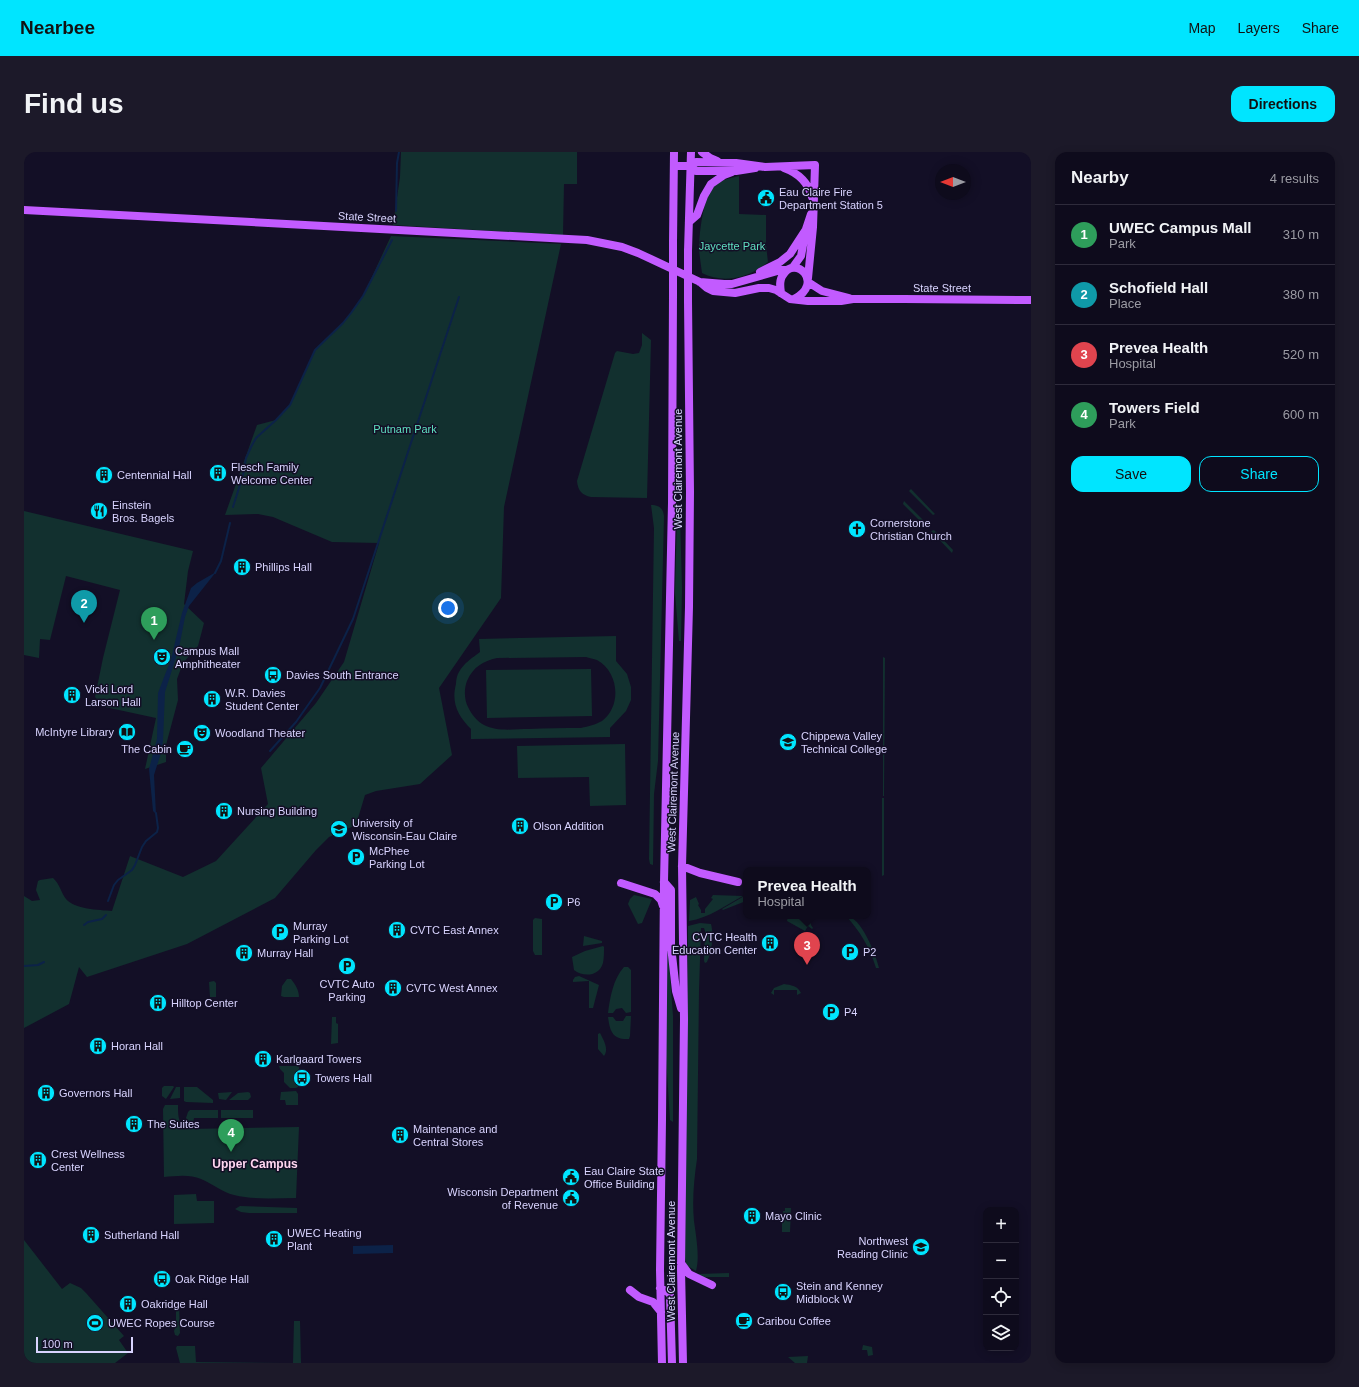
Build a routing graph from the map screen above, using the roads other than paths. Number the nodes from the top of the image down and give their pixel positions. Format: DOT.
graph roads {
  1 [pos="674,152"];
  2 [pos="691,152"];
  3 [pos="702,152"];
  4 [pos="719,162"];
  5 [pos="674,166"];
  6 [pos="691,166"];
  7 [pos="765,167"];
  8 [pos="779,167"];
  9 [pos="736,171"];
  10 [pos="814,206"];
  11 [pos="24,210"];
  12 [pos="689,222"];
  13 [pos="806,229"];
  14 [pos="790,269"];
  15 [pos="745,280"];
  16 [pos="808,280"];
  17 [pos="700,282"];
  18 [pos="781,293"];
  19 [pos="794,299"];
  20 [pos="853,299"];
  21 [pos="1031,300"];
  22 [pos="682,866"];
  23 [pos="664,882"];
  24 [pos="738,882"];
  25 [pos="621,883"];
  26 [pos="664,909"];
  27 [pos="684,1019"];
  28 [pos="681,1262"];
  29 [pos="712,1285"];
  30 [pos="660,1288"];
  31 [pos="630,1290"];
  32 [pos="661,1313"];
  33 [pos="662,1363"];
  34 [pos="672,1363"];
  35 [pos="683,1363"];
  1 -- 5 [label="main road, West Clairemont Avenue"];
  2 -- 6 [label="main road, West Clairemont Avenue"];
  3 -- 4 [label="main road"];
  4 -- 6 [label="main road"];
  4 -- 7 [label="main road"];
  5 -- 6 [label="main road"];
  5 -- 23 [label="main road, West Clairemont Avenue, bridge"];
  6 -- 9 [label="main road"];
  6 -- 12 [label="main road, West Clairemont Avenue"];
  7 -- 8 [label="main road"];
  7 -- 9 [label="main road"];
  8 -- 10 [label="main road"];
  8 -- 10 [label="main road"];
  9 -- 12 [label="main road"];
  10 -- 13 [label="main road"];
  10 -- 16 [label="main road"];
  11 -- 17 [label="main road, State Street"];
  12 -- 22 [label="main road, West Clairemont Avenue, bridge"];
  13 -- 14 [label="main road"];
  13 -- 15 [label="main road"];
  14 -- 15 [label="main road, State Street"];
  14 -- 16 [label="main road"];
  14 -- 18 [label="main road"];
  15 -- 17 [label="main road, State Street"];
  16 -- 19 [label="main road"];
  16 -- 20 [label="main road, State Street"];
  17 -- 18 [label="main road, State Street"];
  18 -- 19 [label="main road"];
  19 -- 20 [label="main road, State Street"];
  20 -- 21 [label="main road, State Street"];
  22 -- 24 [label="main road"];
  22 -- 27 [label="main road, West Clairemont Avenue"];
  23 -- 26 [label="main road, West Clairemont Avenue"];
  23 -- 27 [label="main road"];
  25 -- 26 [label="main road"];
  26 -- 30 [label="main road, West Clairemont Avenue"];
  27 -- 28 [label="main road, West Clairemont Avenue"];
  28 -- 29 [label="main road"];
  28 -- 35 [label="main road, West Clairemont Avenue"];
  30 -- 32 [label="main road, West Clairemont Avenue"];
  30 -- 34 [label="main road"];
  31 -- 32 [label="main road"];
  32 -- 33 [label="main road, West Clairemont Avenue"];
}
